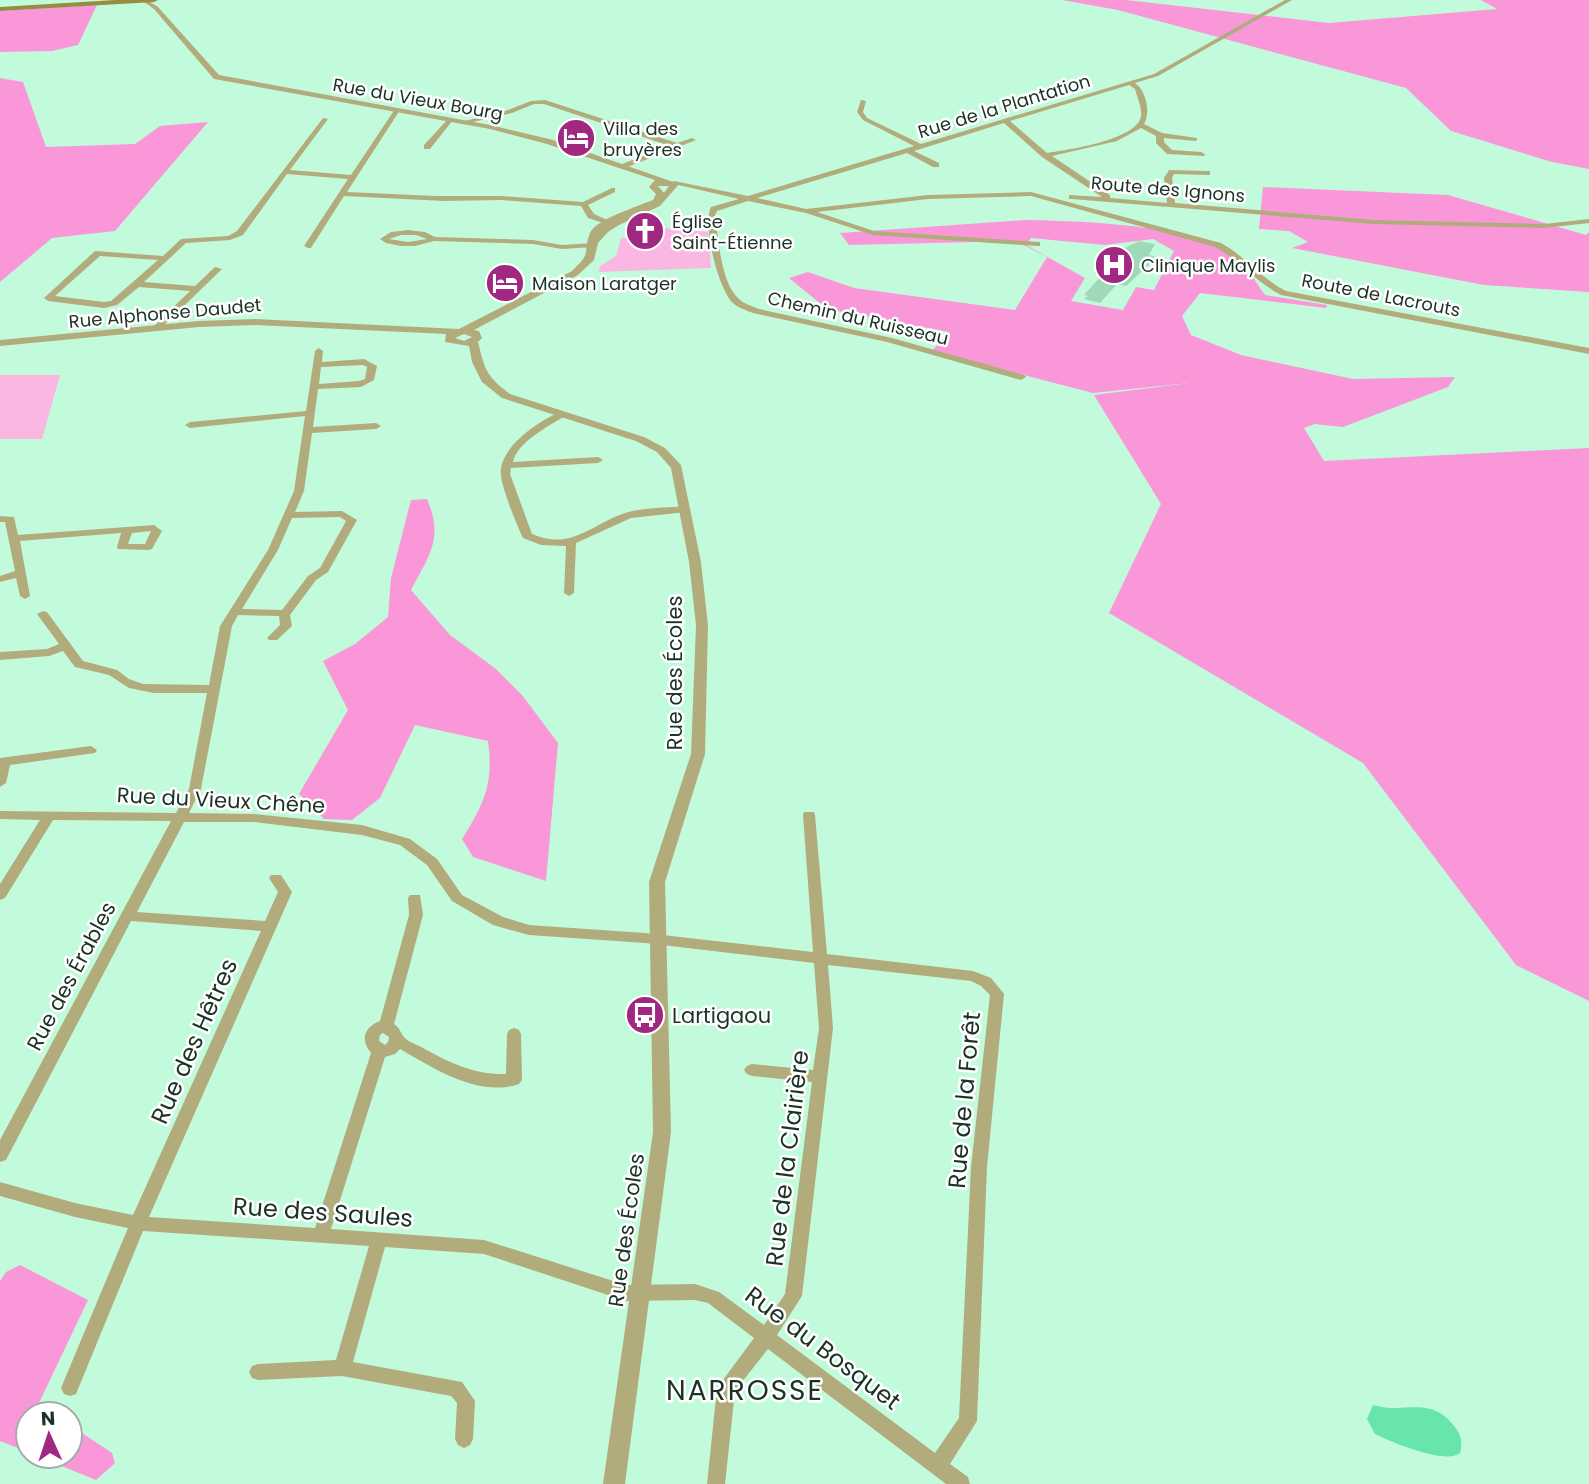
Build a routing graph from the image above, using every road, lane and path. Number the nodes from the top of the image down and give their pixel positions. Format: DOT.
graph roads {
  1 [pos="122,0"];
  2 [pos="1289,0"];
  3 [pos="111,2"];
  4 [pos="147,2"];
  5 [pos="0,9"];
  6 [pos="1131,84"];
  7 [pos="863,101"];
  8 [pos="397,110"];
  9 [pos="325,119"];
  10 [pos="450,120"];
  11 [pos="1006,121"];
  12 [pos="464,122"];
  13 [pos="1140,125"];
  14 [pos="1160,135"];
  15 [pos="1195,139"];
  16 [pos="692,141"];
  17 [pos="678,146"];
  18 [pos="427,147"];
  19 [pos="921,147"];
  20 [pos="909,151"];
  21 [pos="1201,154"];
  22 [pos="1045,155"];
  23 [pos="936,165"];
  24 [pos="625,166"];
  25 [pos="285,172"];
  26 [pos="645,173"];
  27 [pos="1207,173"];
  28 [pos="354,177"];
  29 [pos="671,185"];
  30 [pos="690,185"];
  31 [pos="657,186"];
  32 [pos="612,190"];
  33 [pos="342,194"];
  34 [pos="438,198"];
  35 [pos="748,199"];
  36 [pos="1062,200"];
  37 [pos="1109,200"];
  38 [pos="584,204"];
  39 [pos="1171,204"];
  40 [pos="806,211"];
  41 [pos="1589,221"];
  42 [pos="608,223"];
  43 [pos="433,239"];
  44 [pos="594,243"];
  45 [pos="1037,244"];
  46 [pos="308,246"];
  47 [pos="164,258"];
  48 [pos="218,269"];
  49 [pos="137,284"];
  50 [pos="198,289"];
  51 [pos="504,309"];
  52 [pos="156,328"];
  53 [pos="456,334"];
  54 [pos="475,338"];
  55 [pos="0,343"];
  56 [pos="460,345"];
  57 [pos="319,351"];
  58 [pos="1589,352"];
  59 [pos="477,362"];
  60 [pos="317,365"];
  61 [pos="1021,377"];
  62 [pos="314,387"];
  63 [pos="310,413"];
  64 [pos="562,414"];
  65 [pos="190,425"];
  66 [pos="376,425"];
  67 [pos="308,430"];
  68 [pos="598,460"];
  69 [pos="507,465"];
  70 [pos="687,509"];
  71 [pos="290,514"];
  72 [pos="5,519"];
  73 [pos="128,529"];
  74 [pos="15,538"];
  75 [pos="571,544"];
  76 [pos="20,573"];
  77 [pos="0,579"];
  78 [pos="569,593"];
  79 [pos="25,596"];
  80 [pos="236,612"];
  81 [pos="285,613"];
  82 [pos="43,614"];
  83 [pos="273,638"];
  84 [pos="65,646"];
  85 [pos="0,656"];
  86 [pos="213,689"];
  87 [pos="90,750"];
  88 [pos="2,762"];
  89 [pos="0,783"];
  90 [pos="0,815"];
  91 [pos="808,815"];
  92 [pos="50,816"];
  93 [pos="180,817"];
  94 [pos="276,878"];
  95 [pos="0,895"];
  96 [pos="415,898"];
  97 [pos="127,916"];
  98 [pos="270,926"];
  99 [pos="657,940"];
  100 [pos="819,959"];
  101 [pos="386,1028"];
  102 [pos="514,1034"];
  103 [pos="398,1041"];
  104 [pos="380,1050"];
  105 [pos="752,1070"];
  106 [pos="820,1077"];
  107 [pos="0,1155"];
  108 [pos="0,1189"];
  109 [pos="138,1223"];
  110 [pos="320,1237"];
  111 [pos="379,1240"];
  112 [pos="640,1293"];
  113 [pos="766,1338"];
  114 [pos="342,1368"];
  115 [pos="258,1372"];
  116 [pos="70,1388"];
  117 [pos="464,1439"];
  118 [pos="938,1465"];
  119 [pos="614,1484"];
  120 [pos="716,1484"];
  121 [pos="961,1484"];
  1 -- 3 [label="main road"];
  2 -- 6 [label="street, Rue de la Plantation"];
  3 -- 4 [label="main road"];
  3 -- 5 [label="main road"];
  4 -- 8 [label="street, Rue du Vieux Bourg"];
  6 -- 11 [label="street, Rue de la Plantation"];
  6 -- 13 [label="street"];
  7 -- 19 [label="street"];
  8 -- 10 [label="street, Rue du Vieux Bourg"];
  8 -- 28 [label="street"];
  9 -- 25 [label="street"];
  10 -- 12 [label="street, Rue du Vieux Bourg"];
  10 -- 18 [label="street"];
  11 -- 19 [label="street, Rue de la Plantation"];
  11 -- 22 [label="street"];
  12 -- 17 [label="street"];
  12 -- 24 [label="street, Rue du Vieux Bourg"];
  13 -- 14 [label="street"];
  13 -- 22 [label="street"];
  14 -- 15 [label="street"];
  14 -- 21 [label="street"];
  16 -- 17 [label="street"];
  17 -- 24 [label="street"];
  19 -- 20 [label="street, Rue de la Plantation"];
  20 -- 23 [label="street"];
  20 -- 35 [label="street, Rue de la Plantation"];
  22 -- 37 [label="street"];
  24 -- 26 [label="street, Rue du Vieux Bourg"];
  25 -- 28 [label="street"];
  25 -- 47 [label="street"];
  26 -- 29 [label="street, Rue du Vieux Bourg"];
  26 -- 31 [label="street"];
  27 -- 39 [label="street"];
  28 -- 33 [label="street"];
  29 -- 30 [label="street"];
  29 -- 31 [label="street"];
  29 -- 42 [label="street"];
  30 -- 35 [label="street"];
  31 -- 42 [label="street"];
  32 -- 38 [label="street"];
  33 -- 34 [label="street"];
  33 -- 46 [label="street"];
  34 -- 38 [label="street"];
  35 -- 40 [label="street, Route des Ignons"];
  35 -- 61 [label="street, Chemin du Ruisseau"];
  36 -- 37 [label="street, Route des Ignons"];
  36 -- 40 [label="street, Route des Ignons"];
  36 -- 58 [label="street, Route de Lacrouts"];
  37 -- 39 [label="street, Route des Ignons"];
  38 -- 42 [label="street"];
  39 -- 41 [label="street, Route des Ignons"];
  40 -- 45 [label="street"];
  42 -- 44 [label="street"];
  43 -- 43 [label="street"];
  43 -- 44 [label="street"];
  44 -- 51 [label="street"];
  47 -- 49 [label="street"];
  47 -- 49 [label="street"];
  48 -- 50 [label="street"];
  49 -- 50 [label="street"];
  50 -- 52 [label="street"];
  51 -- 53 [label="street"];
  51 -- 54 [label="street"];
  52 -- 53 [label="street, Rue Alphonse Daudet"];
  52 -- 55 [label="street, Rue Alphonse Daudet"];
  53 -- 54 [label="street"];
  53 -- 56 [label="street, Rue des Écoles"];
  54 -- 56 [label="street"];
  54 -- 59 [label="street, Rue des Écoles"];
  56 -- 59 [label="street, Rue des Écoles"];
  57 -- 60 [label="street, Rue des Érables"];
  59 -- 64 [label="street, Rue des Écoles"];
  60 -- 62 [label="street, Rue des Érables"];
  60 -- 62 [label="street"];
  62 -- 63 [label="street, Rue des Érables"];
  63 -- 65 [label="street"];
  63 -- 67 [label="street, Rue des Érables"];
  64 -- 69 [label="street"];
  64 -- 70 [label="street, Rue des Écoles"];
  66 -- 67 [label="street"];
  67 -- 71 [label="street, Rue des Érables"];
  68 -- 69 [label="street"];
  69 -- 75 [label="street"];
  70 -- 75 [label="street"];
  70 -- 99 [label="street, Rue des Écoles"];
  71 -- 80 [label="street, Rue des Érables"];
  71 -- 81 [label="street"];
  72 -- 74 [label="street"];
  73 -- 74 [label="street"];
  74 -- 76 [label="street"];
  75 -- 78 [label="street"];
  76 -- 77 [label="street"];
  76 -- 79 [label="street"];
  80 -- 81 [label="street"];
  80 -- 86 [label="street, Rue des Érables"];
  81 -- 83 [label="street"];
  82 -- 84 [label="street"];
  84 -- 85 [label="street"];
  84 -- 86 [label="street"];
  86 -- 93 [label="street, Rue des Érables"];
  87 -- 88 [label="street"];
  88 -- 89 [label="street"];
  90 -- 92 [label="street, Rue du Vieux Chêne"];
  91 -- 100 [label="street, Rue de la Clairière"];
  92 -- 93 [label="street, Rue du Vieux Chêne"];
  92 -- 95 [label="street"];
  93 -- 97 [label="street, Rue des Érables"];
  93 -- 99 [label="street, Rue du Vieux Chêne"];
  94 -- 98 [label="street, Rue des Hêtres"];
  96 -- 101 [label="street"];
  97 -- 98 [label="street"];
  97 -- 107 [label="street, Rue des Érables"];
  98 -- 109 [label="street, Rue des Hêtres"];
  99 -- 100 [label="street, Rue de la Forêt"];
  99 -- 112 [label="street, Rue des Écoles"];
  100 -- 106 [label="street, Rue de la Clairière"];
  100 -- 118 [label="street, Rue de la Forêt"];
  101 -- 103 [label="street"];
  101 -- 104 [label="street"];
  102 -- 103 [label="street"];
  103 -- 104 [label="street"];
  104 -- 110 [label="street"];
  105 -- 106 [label="street"];
  106 -- 113 [label="street, Rue de la Clairière"];
  108 -- 109 [label="street, Rue des Saules"];
  109 -- 110 [label="street, Rue des Saules"];
  109 -- 116 [label="street, Rue des Hêtres"];
  110 -- 111 [label="street, Rue des Saules"];
  111 -- 112 [label="street, Rue des Saules"];
  111 -- 114 [label="street"];
  112 -- 113 [label="street, Rue du Bosquet"];
  112 -- 119 [label="street, Rue des Écoles"];
  113 -- 118 [label="street, Rue du Bosquet"];
  113 -- 120 [label="street, Rue de la Clairière"];
  114 -- 115 [label="street"];
  114 -- 117 [label="street"];
  118 -- 121 [label="street, Rue du Bosquet"];
}
